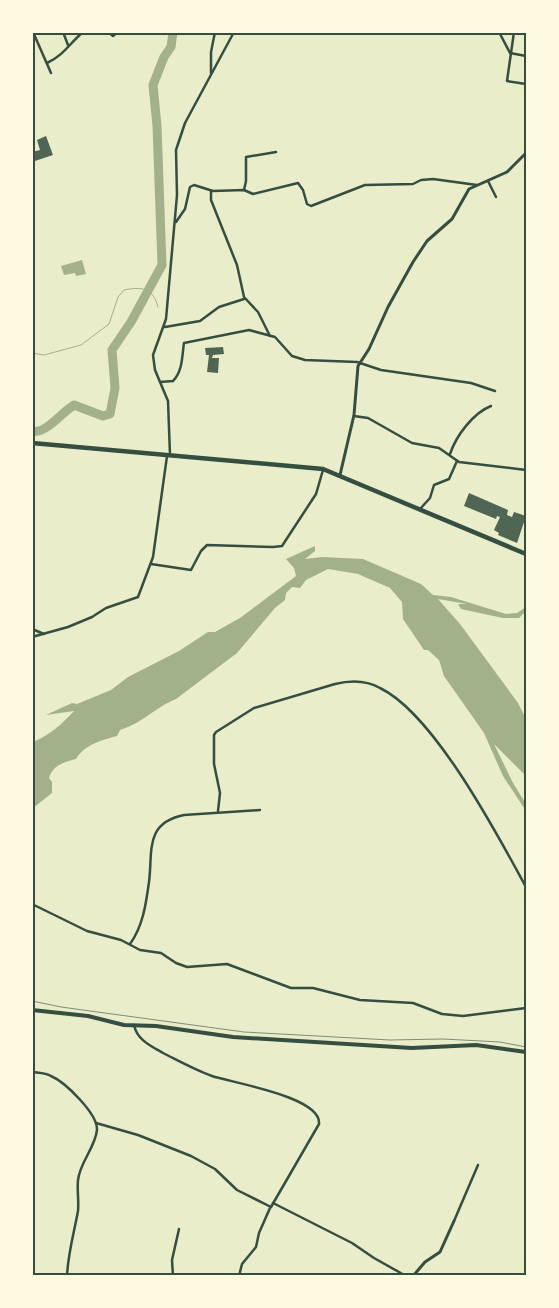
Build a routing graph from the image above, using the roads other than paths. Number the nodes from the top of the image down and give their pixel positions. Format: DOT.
graph roads {
  1 [pos="33,32"];
  2 [pos="63,32"];
  3 [pos="83,32"];
  4 [pos="108,32"];
  5 [pos="118,32"];
  6 [pos="215,32"];
  7 [pos="234,32"];
  8 [pos="499,32"];
  9 [pos="514,32"];
  10 [pos="68,46"];
  11 [pos="510,53"];
  12 [pos="526,56"];
  13 [pos="47,63"];
  14 [pos="52,73"];
  15 [pos="211,75"];
  16 [pos="526,84"];
  17 [pos="276,152"];
  18 [pos="526,153"];
  19 [pos="488,181"];
  20 [pos="478,185"];
  21 [pos="244,190"];
  22 [pos="211,191"];
  23 [pos="496,197"];
  24 [pos="175,223"];
  25 [pos="244,299"];
  26 [pos="165,327"];
  27 [pos="270,336"];
  28 [pos="360,363"];
  29 [pos="160,382"];
  30 [pos="495,391"];
  31 [pos="491,406"];
  32 [pos="354,416"];
  33 [pos="32,443"];
  34 [pos="450,454"];
  35 [pos="168,455"];
  36 [pos="457,461"];
  37 [pos="323,469"];
  38 [pos="526,470"];
  39 [pos="340,475"];
  40 [pos="420,509"];
  41 [pos="526,554"];
  42 [pos="151,564"];
  43 [pos="32,629"];
  44 [pos="44,634"];
  45 [pos="32,637"];
  46 [pos="260,810"];
  47 [pos="218,811"];
  48 [pos="526,887"];
  49 [pos="32,904"];
  50 [pos="130,944"];
  51 [pos="526,1008"];
  52 [pos="32,1010"];
  53 [pos="134,1025"];
  54 [pos="526,1052"];
  55 [pos="32,1072"];
  56 [pos="96,1123"];
  57 [pos="478,1165"];
  58 [pos="273,1203"];
  59 [pos="270,1207"];
  60 [pos="454,1221"];
  61 [pos="179,1229"];
  62 [pos="67,1276"];
  63 [pos="173,1276"];
  64 [pos="239,1276"];
  65 [pos="406,1276"];
  66 [pos="413,1276"];
  1 -- 13 [label="street"];
  2 -- 10 [label="street"];
  3 -- 10 [label="street"];
  4 -- 5 [label="street"];
  6 -- 15 [label="street"];
  7 -- 15 [label="street"];
  8 -- 11 [label="street"];
  9 -- 11 [label="street"];
  10 -- 13 [label="street"];
  11 -- 12 [label="street"];
  11 -- 16 [label="street"];
  13 -- 14 [label="street"];
  15 -- 24 [label="street"];
  17 -- 21 [label="street"];
  18 -- 19 [label="street"];
  19 -- 20 [label="street"];
  19 -- 23 [label="street"];
  20 -- 21 [label="street"];
  20 -- 28 [label="street"];
  21 -- 22 [label="street"];
  22 -- 24 [label="street"];
  22 -- 25 [label="street"];
  24 -- 26 [label="street"];
  25 -- 26 [label="street"];
  25 -- 27 [label="street"];
  26 -- 29 [label="street"];
  27 -- 28 [label="street"];
  27 -- 29 [label="street"];
  28 -- 30 [label="street"];
  28 -- 32 [label="street"];
  29 -- 35 [label="street"];
  31 -- 34 [label="street"];
  32 -- 34 [label="street"];
  32 -- 39 [label="street"];
  33 -- 35 [label="highway"];
  34 -- 36 [label="street"];
  35 -- 37 [label="highway"];
  35 -- 42 [label="street"];
  36 -- 38 [label="street"];
  36 -- 40 [label="street"];
  37 -- 39 [label="highway"];
  37 -- 42 [label="street"];
  39 -- 40 [label="highway"];
  40 -- 41 [label="highway"];
  42 -- 44 [label="street"];
  43 -- 44 [label="street"];
  44 -- 45 [label="street"];
  46 -- 47 [label="street"];
  47 -- 48 [label="street"];
  47 -- 50 [label="street"];
  49 -- 50 [label="street"];
  50 -- 51 [label="street"];
  52 -- 53 [label="main road"];
  53 -- 54 [label="main road"];
  53 -- 58 [label="street"];
  55 -- 56 [label="street"];
  56 -- 59 [label="street"];
  56 -- 62 [label="street"];
  57 -- 60 [label="street"];
  58 -- 59 [label="street"];
  58 -- 65 [label="street"];
  59 -- 64 [label="street"];
  60 -- 66 [label="street"];
  61 -- 63 [label="street"];
}
